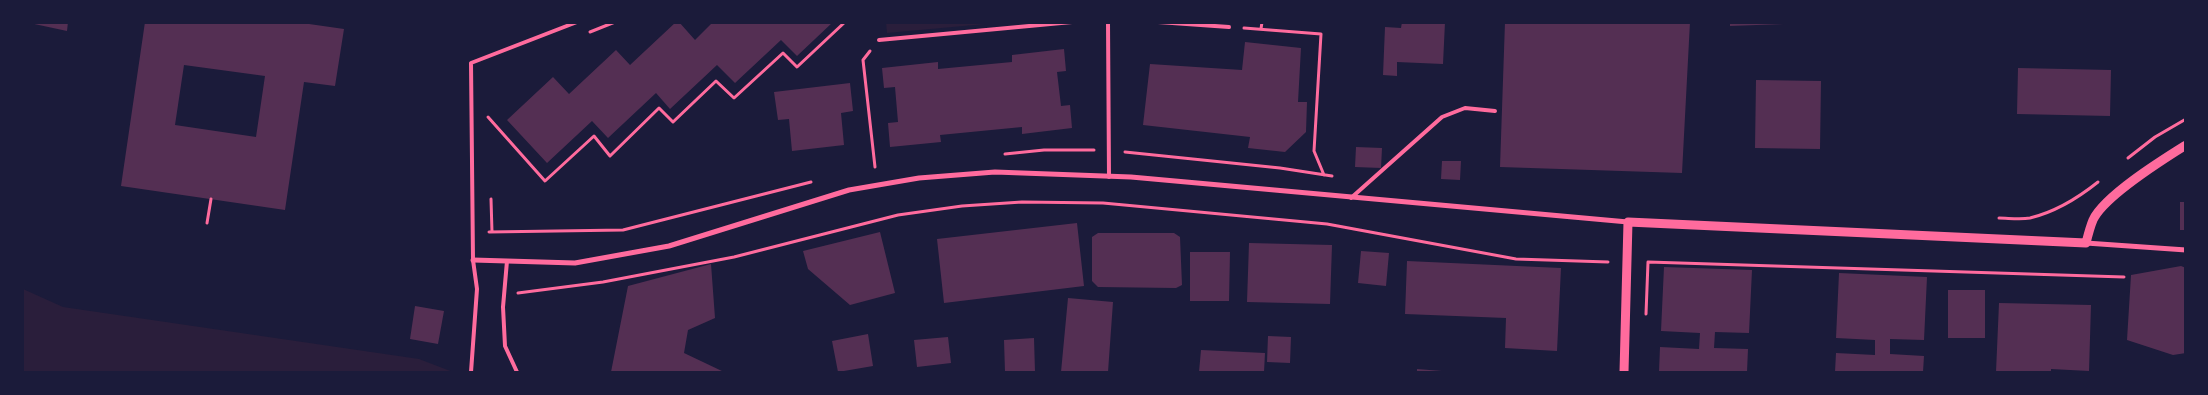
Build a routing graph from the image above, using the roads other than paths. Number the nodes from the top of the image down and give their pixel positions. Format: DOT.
graph roads {
  1 [pos="578,22"];
  2 [pos="1072,22"];
  3 [pos="1108,22"];
  4 [pos="1158,22"];
  5 [pos="1229,27"];
  6 [pos="879,40"];
  7 [pos="1494,111"];
  8 [pos="2186,145"];
  9 [pos="1110,177"];
  10 [pos="1351,198"];
  11 [pos="1628,222"];
  12 [pos="2086,242"];
  13 [pos="2186,250"];
  14 [pos="473,260"];
  15 [pos="507,261"];
  16 [pos="471,372"];
  17 [pos="517,372"];
  18 [pos="1624,372"];
  1 -- 14 [label="lane"];
  2 -- 6 [label="lane"];
  3 -- 9 [label="lane"];
  4 -- 5 [label="lane"];
  7 -- 10 [label="lane"];
  8 -- 12 [label="street"];
  9 -- 10 [label="street"];
  9 -- 15 [label="street"];
  10 -- 11 [label="street"];
  11 -- 12 [label="street"];
  11 -- 18 [label="street"];
  12 -- 13 [label="street"];
  14 -- 15 [label="street"];
  14 -- 16 [label="lane"];
  15 -- 17 [label="lane"];
}
